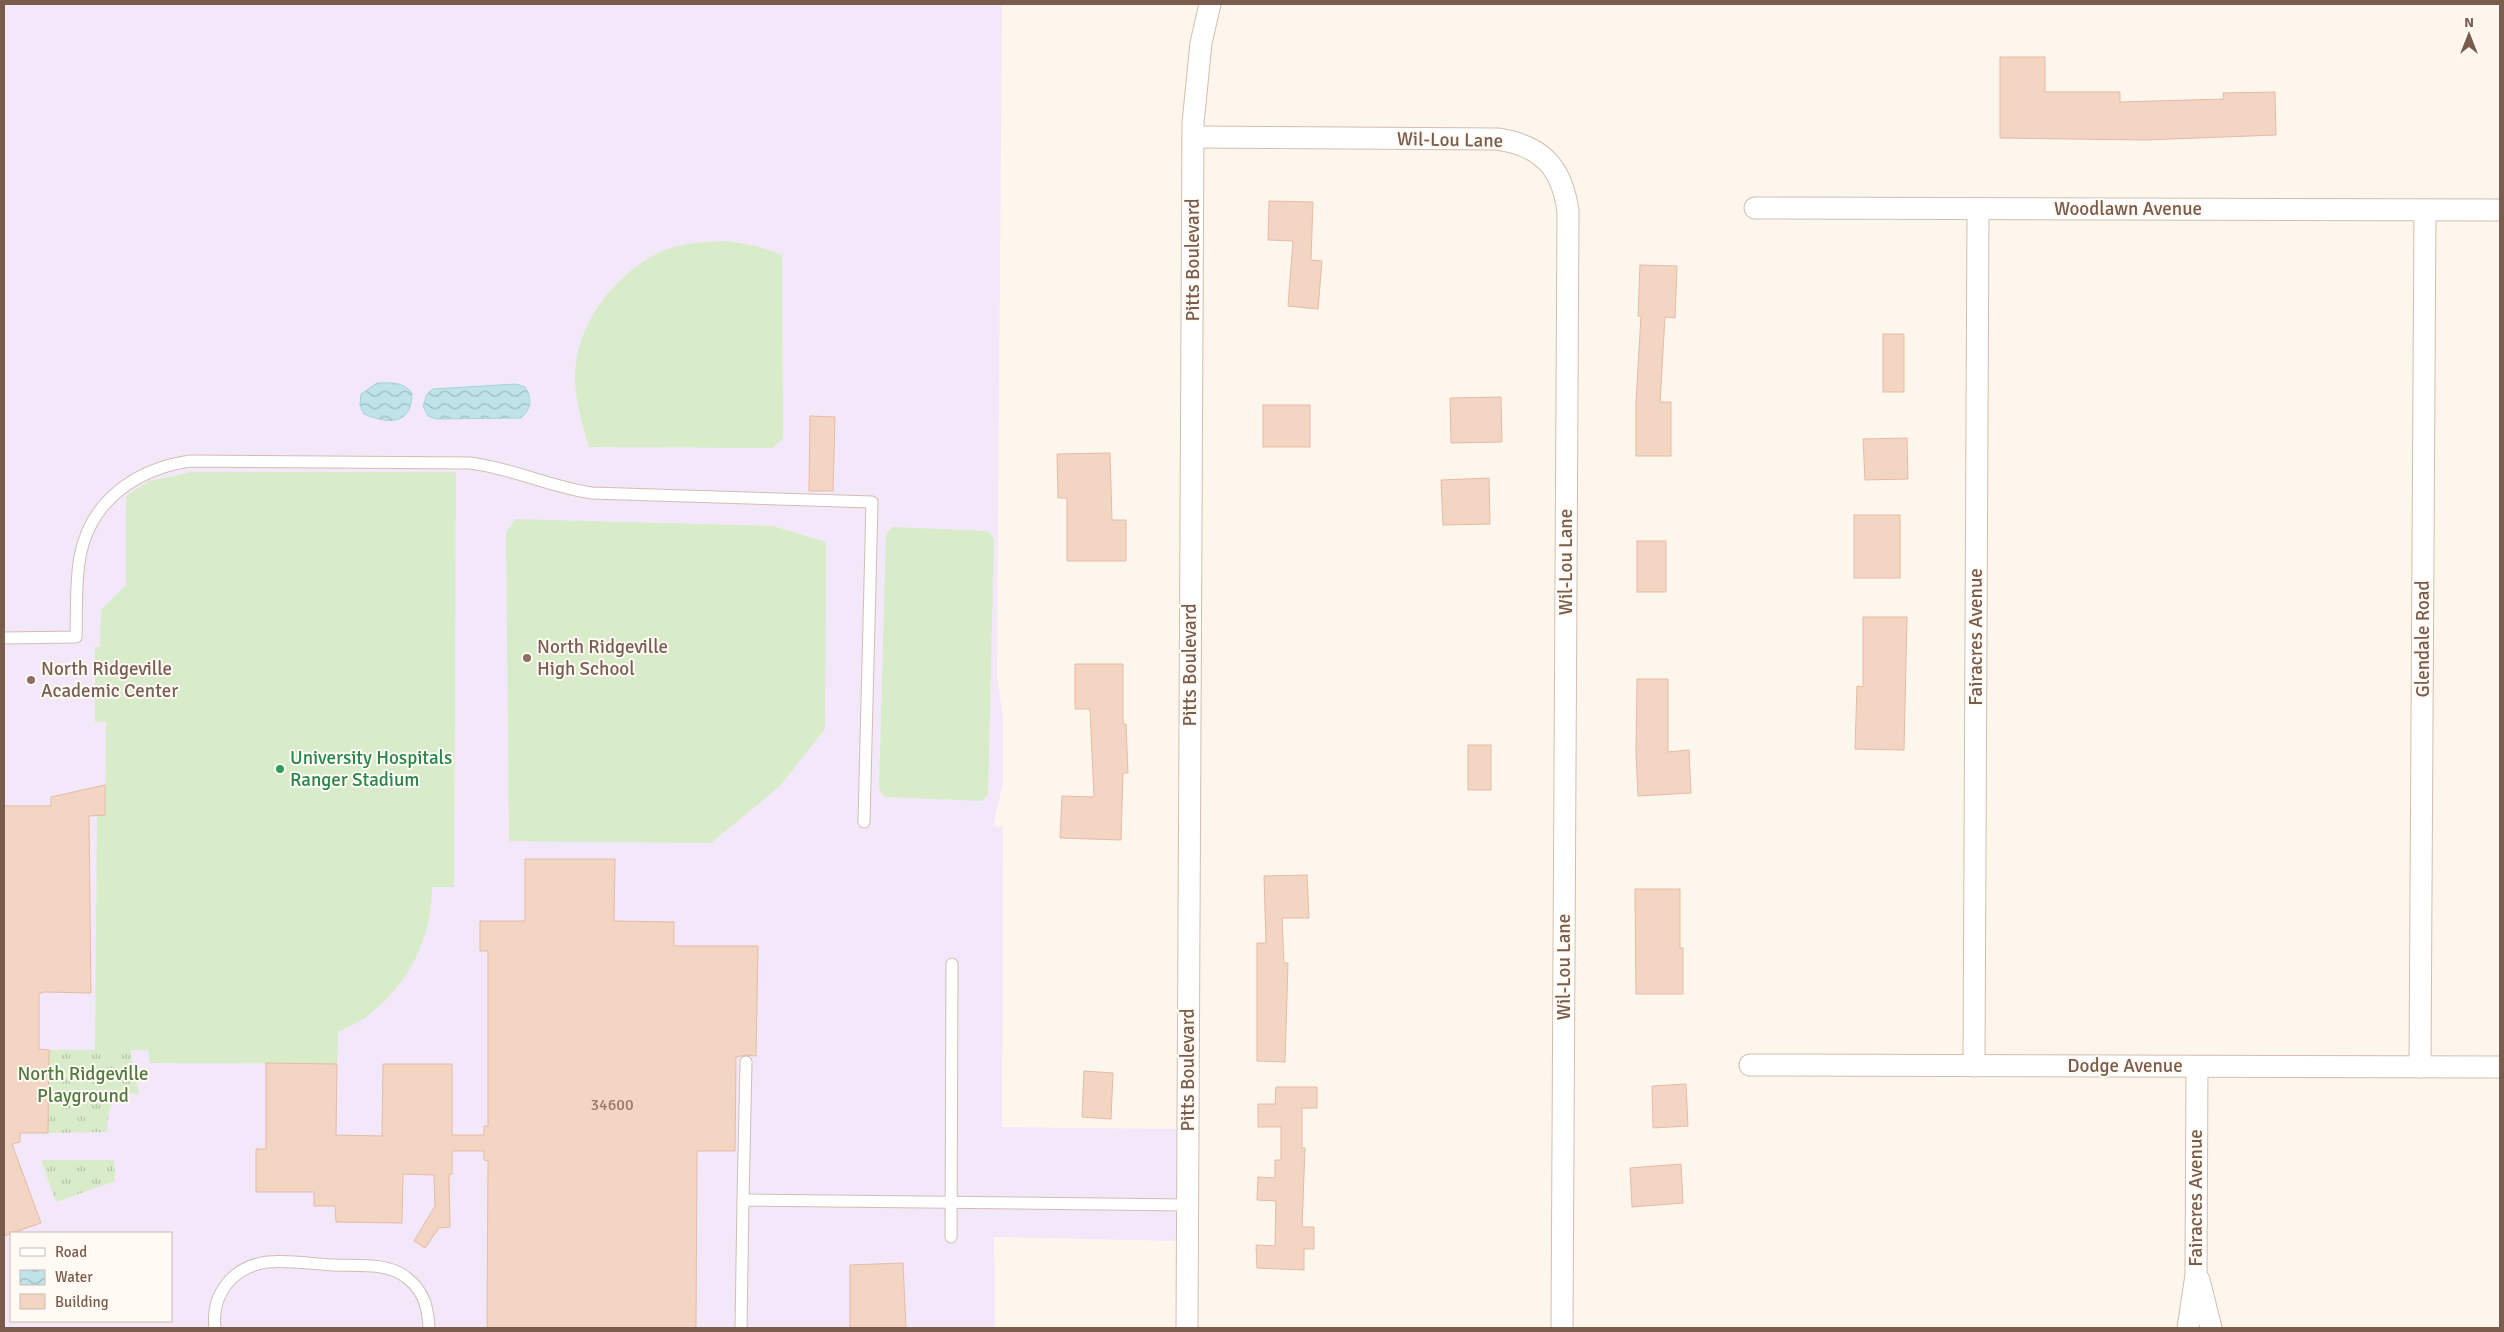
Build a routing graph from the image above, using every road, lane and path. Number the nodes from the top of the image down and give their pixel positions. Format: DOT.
graph roads {
  1 [pos="1210,4"];
  2 [pos="1193,137"];
  3 [pos="1755,208"];
  4 [pos="1978,209"];
  5 [pos="2425,210"];
  6 [pos="2500,210"];
  7 [pos="4,638"];
  8 [pos="864,822"];
  9 [pos="952,964"];
  10 [pos="746,1062"];
  11 [pos="1750,1065"];
  12 [pos="1974,1066"];
  13 [pos="2197,1067"];
  14 [pos="2420,1067"];
  15 [pos="2500,1067"];
  16 [pos="743,1200"];
  17 [pos="951,1203"];
  18 [pos="1187,1205"];
  19 [pos="951,1238"];
  20 [pos="2195,1260"];
  21 [pos="215,1328"];
  22 [pos="429,1328"];
  23 [pos="740,1328"];
  24 [pos="1187,1328"];
  25 [pos="1562,1328"];
  26 [pos="2188,1328"];
  27 [pos="2211,1328"];
  1 -- 2 [label="street, Pitts Boulevard"];
  2 -- 18 [label="street, Pitts Boulevard"];
  2 -- 25 [label="street, Wil-Lou Lane"];
  3 -- 4 [label="street, Woodlawn Avenue"];
  4 -- 5 [label="street, Woodlawn Avenue"];
  4 -- 12 [label="street, Fairacres Avenue"];
  5 -- 6 [label="street, Woodlawn Avenue"];
  5 -- 14 [label="street, Glendale Road"];
  7 -- 8 [label="lane"];
  9 -- 17 [label="lane"];
  10 -- 16 [label="lane"];
  11 -- 12 [label="street, Dodge Avenue"];
  12 -- 13 [label="street, Dodge Avenue"];
  13 -- 14 [label="street, Dodge Avenue"];
  13 -- 20 [label="street, Fairacres Avenue"];
  14 -- 15 [label="street, Dodge Avenue"];
  16 -- 17 [label="lane"];
  16 -- 23 [label="lane"];
  17 -- 18 [label="lane"];
  17 -- 19 [label="lane"];
  18 -- 24 [label="street, Pitts Boulevard"];
  20 -- 26 [label="street, Fairacres Avenue"];
  20 -- 27 [label="street"];
  21 -- 22 [label="lane"];
}
